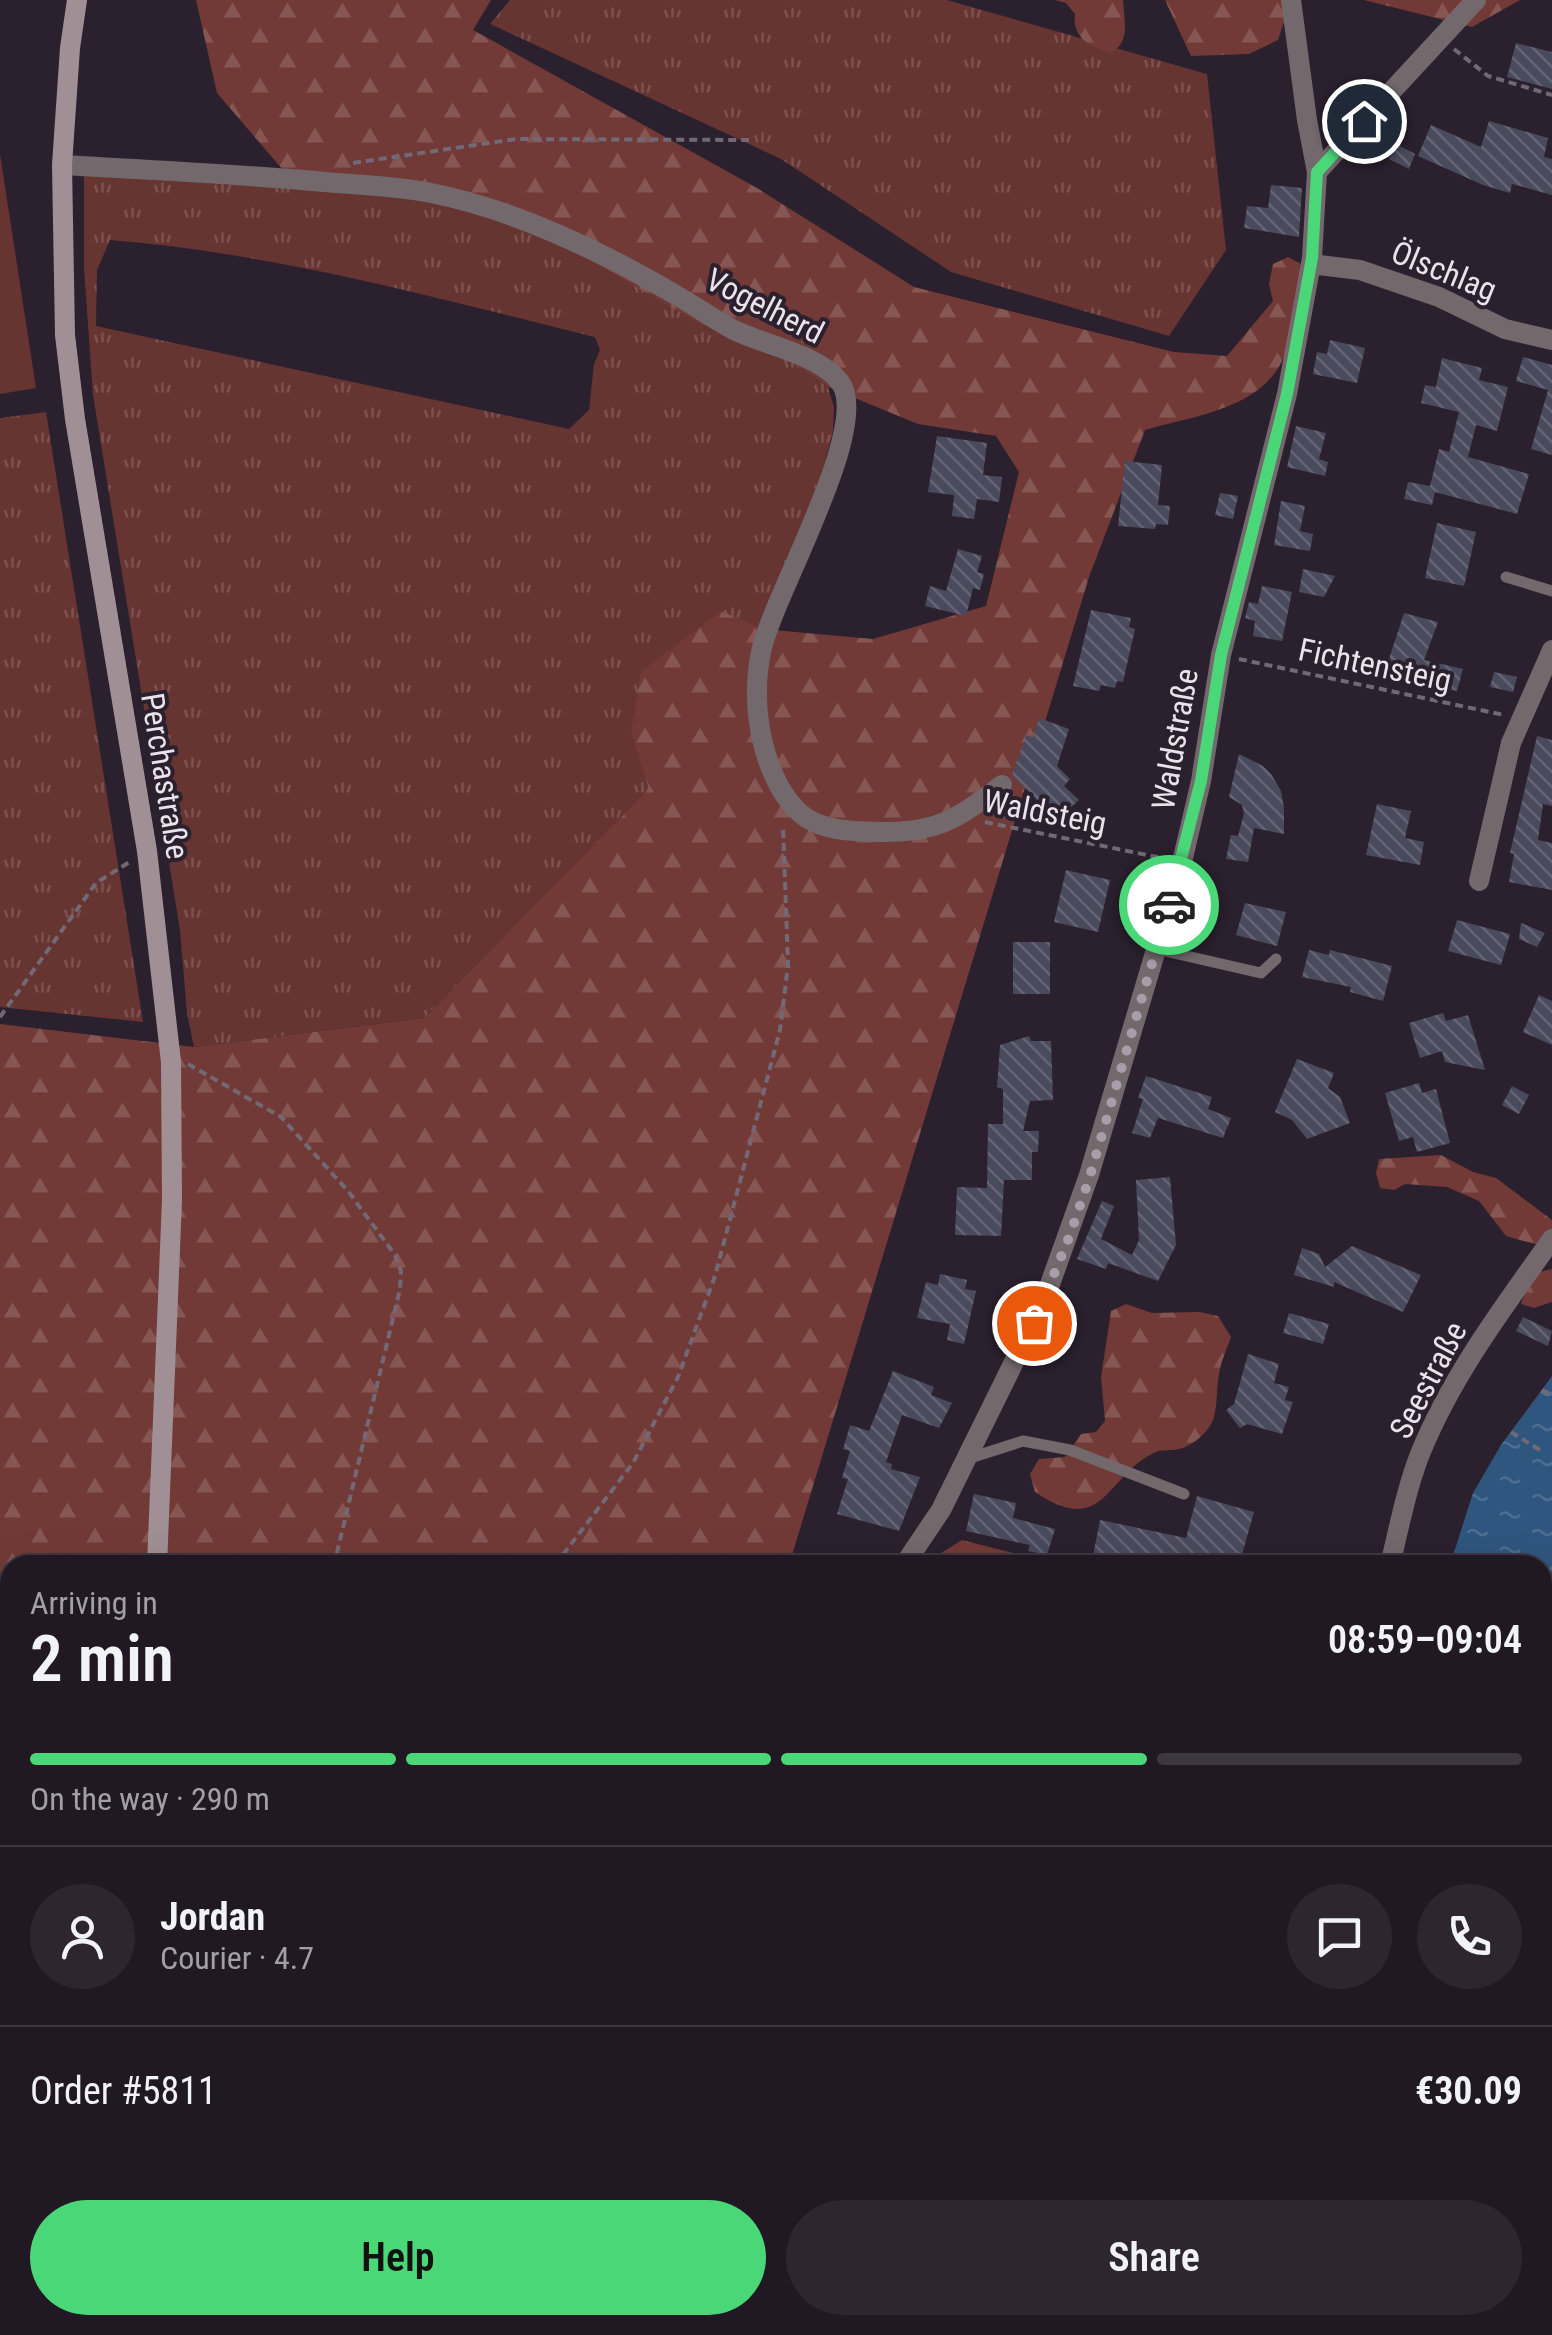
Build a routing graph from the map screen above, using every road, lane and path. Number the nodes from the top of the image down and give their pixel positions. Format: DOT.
graph roads {
  1 [pos="77,0"];
  2 [pos="1291,0"];
  3 [pos="1476,0"];
  4 [pos="1440,39"];
  5 [pos="1552,95"];
  6 [pos="749,140"];
  7 [pos="342,164"];
  8 [pos="62,165"];
  9 [pos="1317,172"];
  10 [pos="1311,264"];
  11 [pos="1552,340"];
  12 [pos="1506,577"];
  13 [pos="1552,591"];
  14 [pos="1552,650"];
  15 [pos="1221,655"];
  16 [pos="1520,718"];
  17 [pos="1002,785"];
  18 [pos="782,795"];
  19 [pos="958,818"];
  20 [pos="148,850"];
  21 [pos="1182,862"];
  22 [pos="1479,881"];
  23 [pos="1156,949"];
  24 [pos="1276,959"];
  25 [pos="0,1017"];
  26 [pos="171,1062"];
  27 [pos="1552,1238"];
  28 [pos="1542,1390"];
  29 [pos="1552,1395"];
  30 [pos="1511,1432"];
  31 [pos="1540,1450"];
  32 [pos="967,1459"];
  33 [pos="1184,1494"];
  34 [pos="157,1555"];
  35 [pos="336,1555"];
  36 [pos="564,1555"];
  37 [pos="911,1555"];
  38 [pos="1393,1555"];
  1 -- 8 [label="main road, Perchastraße"];
  2 -- 9 [label="street, Waldstraße"];
  3 -- 4 [label="street"];
  4 -- 5 [label="path"];
  4 -- 9 [label="street"];
  6 -- 7 [label="path"];
  8 -- 18 [label="street, Vogelherd"];
  8 -- 20 [label="main road, Perchastraße"];
  9 -- 10 [label="street, Waldstraße"];
  10 -- 11 [label="street, Ölschlag"];
  10 -- 15 [label="street, Waldstraße"];
  12 -- 13 [label="lane"];
  14 -- 16 [label="street"];
  15 -- 16 [label="path, Fichtensteig"];
  15 -- 21 [label="street, Waldstraße"];
  16 -- 22 [label="street"];
  17 -- 19 [label="street"];
  18 -- 19 [label="street"];
  18 -- 36 [label="path"];
  19 -- 21 [label="path, Waldsteig"];
  20 -- 25 [label="path"];
  20 -- 26 [label="main road, Perchastraße"];
  21 -- 23 [label="street, Waldstraße"];
  23 -- 24 [label="lane"];
  23 -- 32 [label="street, Waldstraße"];
  26 -- 34 [label="main road, Perchastraße"];
  26 -- 35 [label="path"];
  27 -- 38 [label="street, Seestraße"];
  28 -- 29 [label="path"];
  30 -- 31 [label="path"];
  32 -- 33 [label="lane"];
  32 -- 37 [label="street, Waldstraße"];
}
